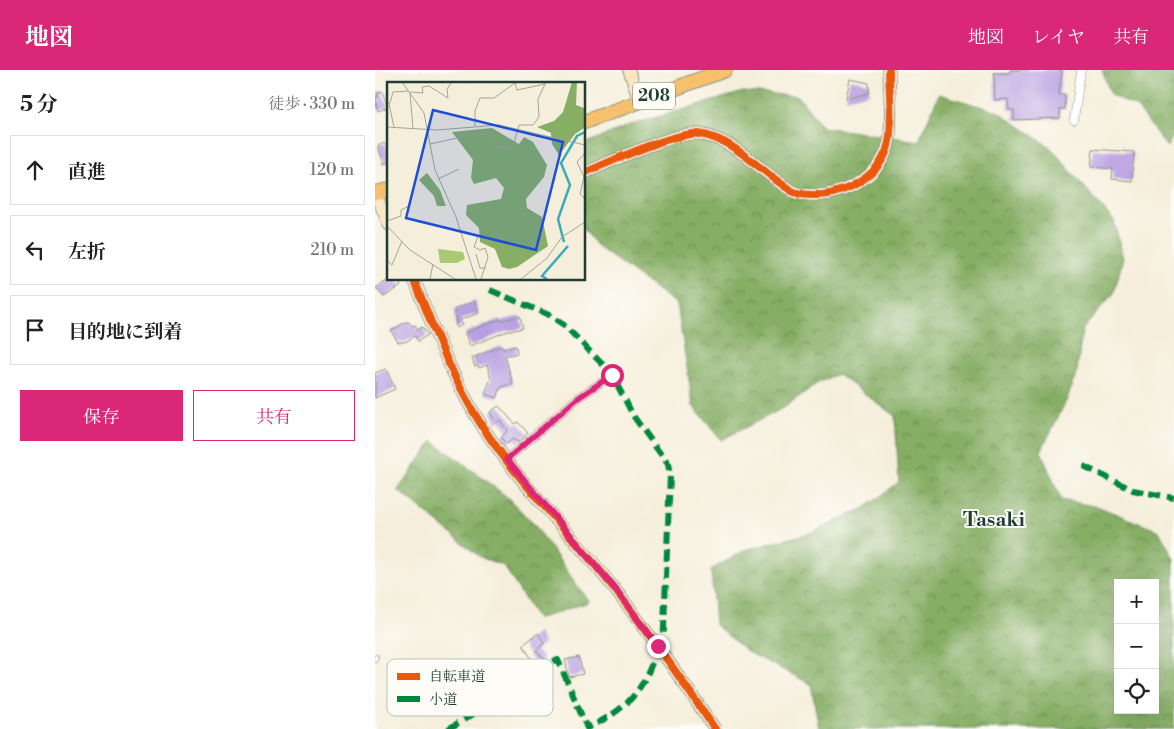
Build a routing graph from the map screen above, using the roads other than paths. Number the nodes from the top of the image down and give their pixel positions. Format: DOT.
graph roads {
  1 [pos="629,70"];
  2 [pos="725,70"];
  3 [pos="889,70"];
  4 [pos="1081,70"];
  5 [pos="639,102"];
  6 [pos="1073,120"];
  7 [pos="585,122"];
  8 [pos="585,173"];
  9 [pos="375,193"];
  10 [pos="387,221"];
  11 [pos="413,280"];
  12 [pos="612,375"];
  13 [pos="507,459"];
  14 [pos="715,729"];
  1 -- 5 [label="street"];
  2 -- 5 [label="highway, 208"];
  3 -- 8 [label="street"];
  4 -- 6 [label="street"];
  5 -- 7 [label="highway, 208"];
  9 -- 10 [label="street"];
  11 -- 13 [label="street"];
  12 -- 13 [label="street"];
  13 -- 14 [label="street"];
}
